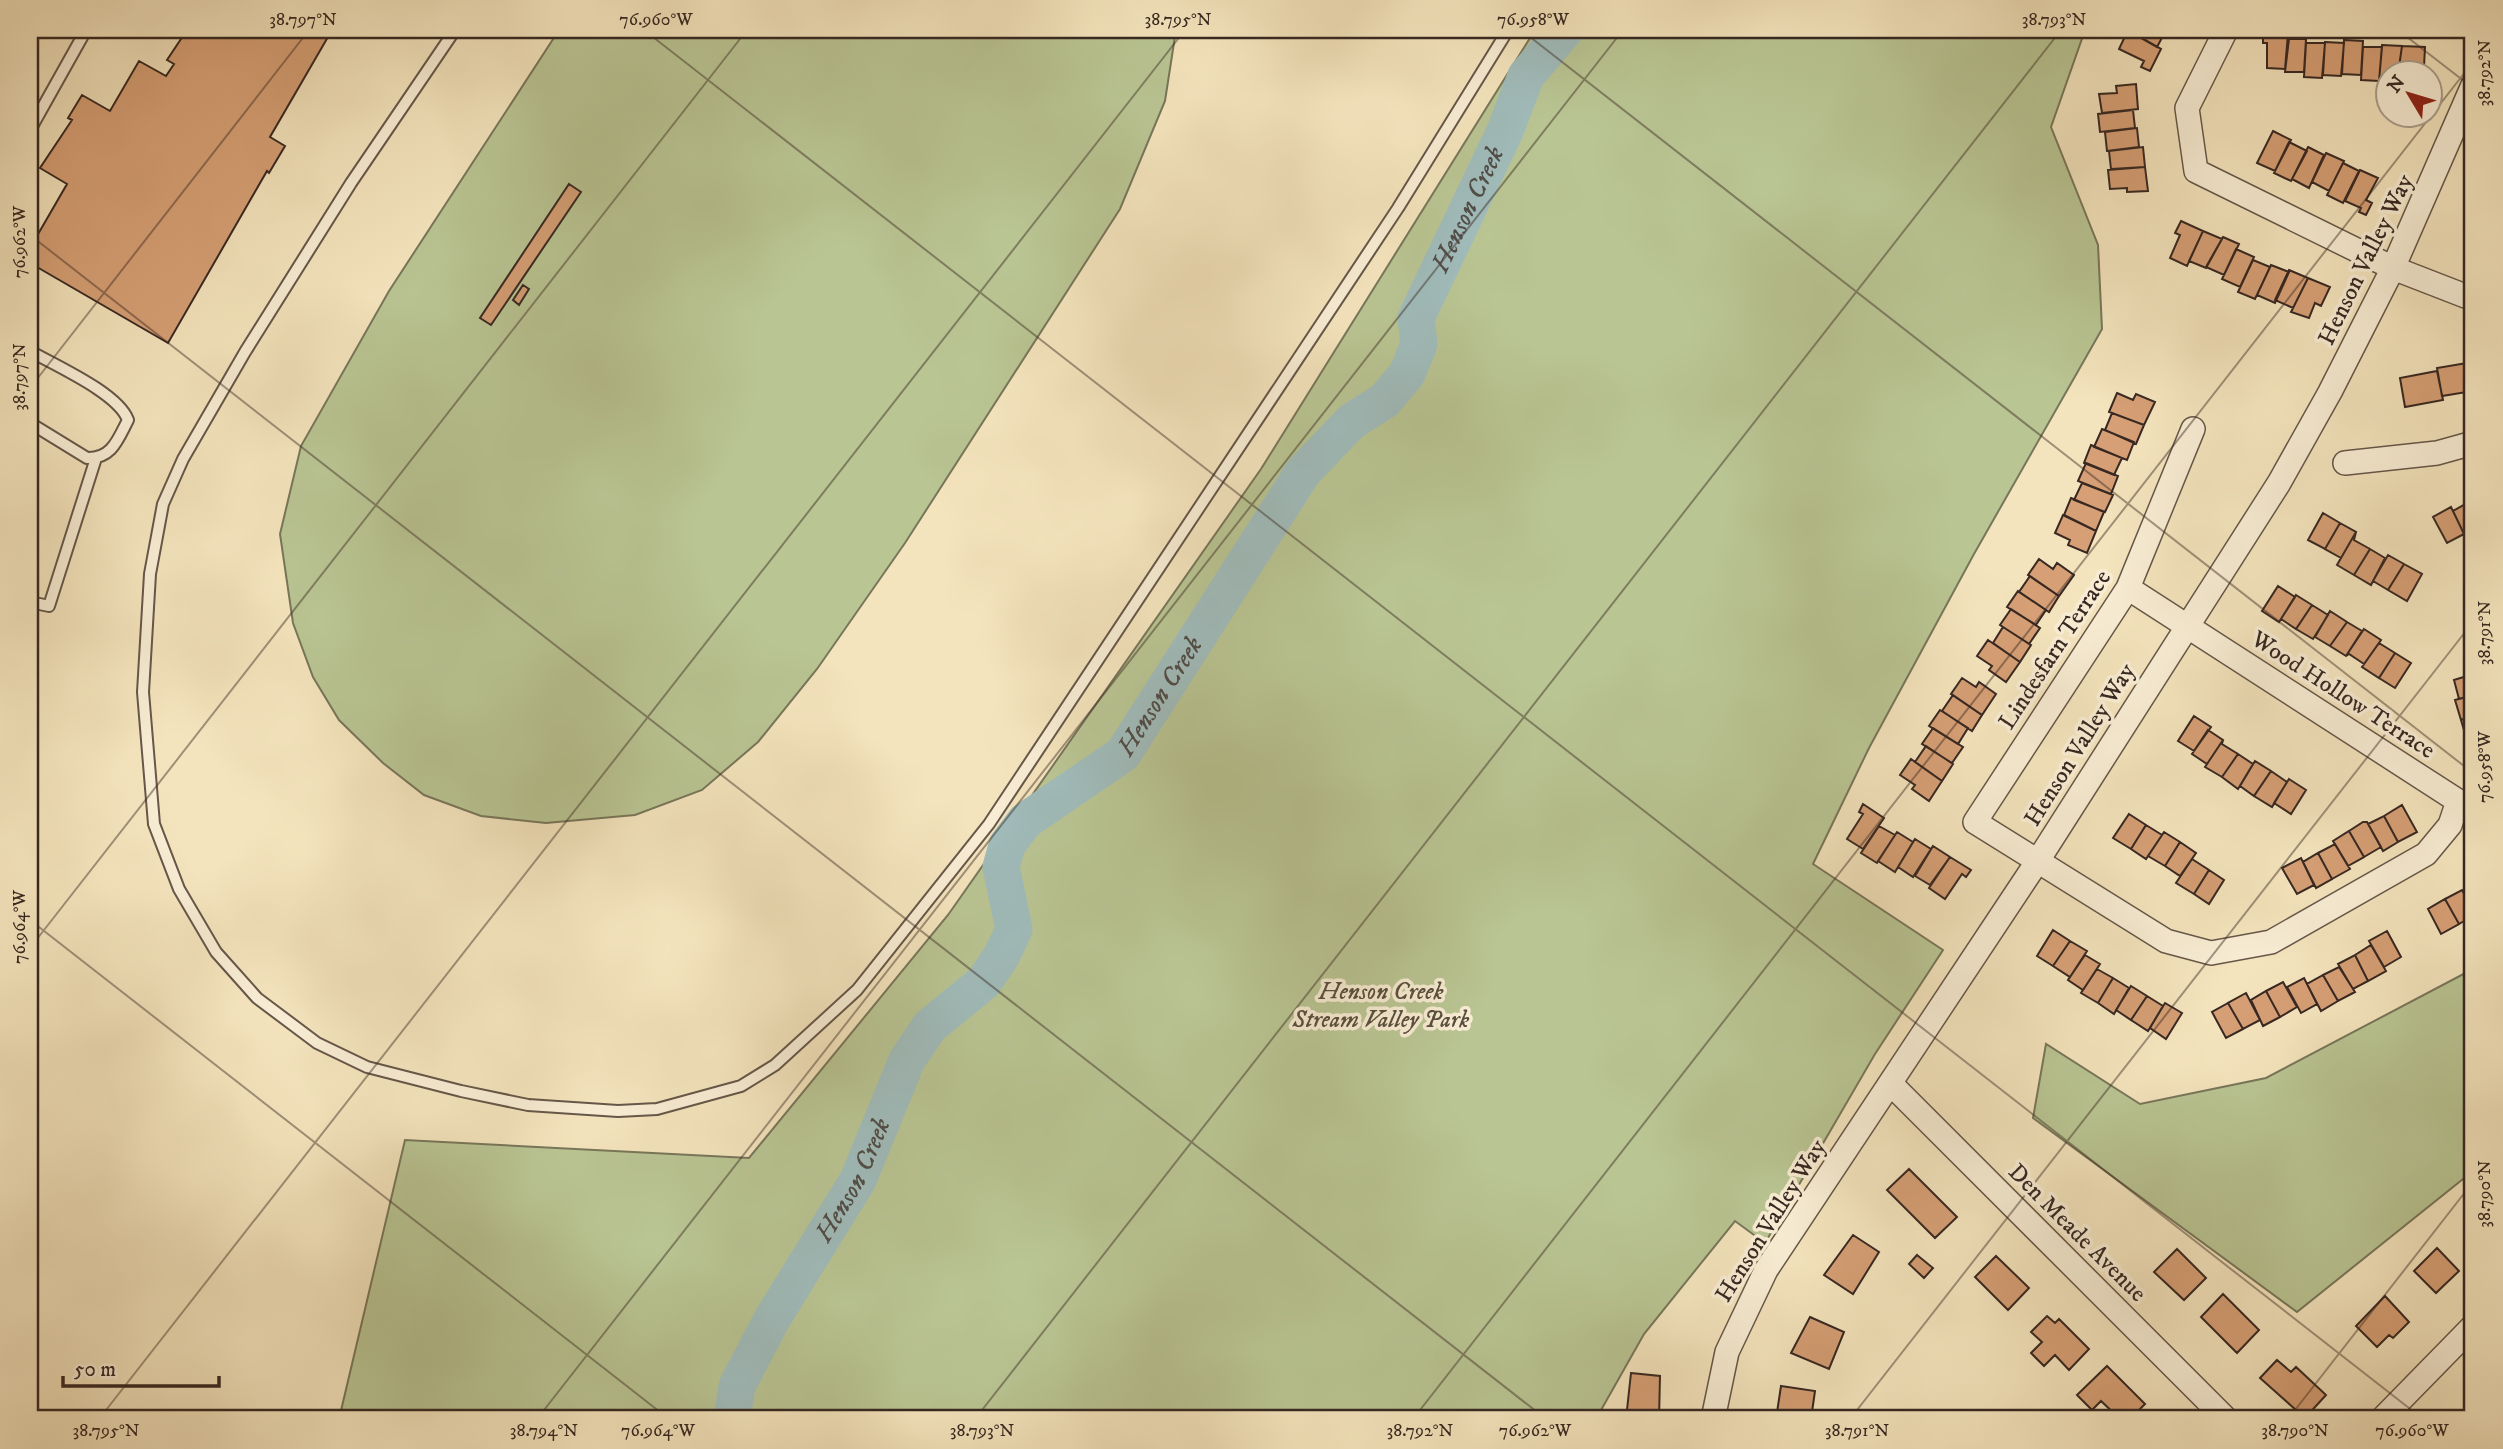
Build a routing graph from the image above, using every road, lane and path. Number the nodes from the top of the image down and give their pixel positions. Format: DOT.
graph roads {
  1 [pos="86,30"];
  2 [pos="455,30"];
  3 [pos="1508,30"];
  4 [pos="2226,30"];
  5 [pos="2473,85"];
  6 [pos="30,130"];
  7 [pos="2393,268"];
  8 [pos="2473,299"];
  9 [pos="30,351"];
  10 [pos="30,423"];
  11 [pos="2193,429"];
  12 [pos="2473,443"];
  13 [pos="96,458"];
  14 [pos="2345,463"];
  15 [pos="2128,588"];
  16 [pos="30,602"];
  17 [pos="2188,625"];
  18 [pos="2466,802"];
  19 [pos="2037,862"];
  20 [pos="1891,1084"];
  21 [pos="2473,1326"];
  22 [pos="1713,1419"];
  23 [pos="2227,1419"];
  24 [pos="2382,1419"];
  1 -- 6 [label="lane"];
  2 -- 3 [label="lane"];
  4 -- 7 [label="street"];
  5 -- 7 [label="street, Henson Valley Way"];
  7 -- 8 [label="street"];
  7 -- 17 [label="street, Henson Valley Way"];
  9 -- 13 [label="lane"];
  10 -- 13 [label="lane"];
  11 -- 15 [label="street, Lindesfarn Terrace"];
  12 -- 14 [label="street"];
  13 -- 16 [label="lane"];
  15 -- 17 [label="street, Wood Hollow Terrace"];
  15 -- 19 [label="street, Lindesfarn Terrace"];
  17 -- 18 [label="street, Wood Hollow Terrace"];
  17 -- 19 [label="street, Henson Valley Way"];
  18 -- 19 [label="street"];
  19 -- 20 [label="street, Henson Valley Way"];
  20 -- 22 [label="street, Henson Valley Way"];
  20 -- 23 [label="street, Den Meade Avenue"];
  21 -- 24 [label="street"];
}
